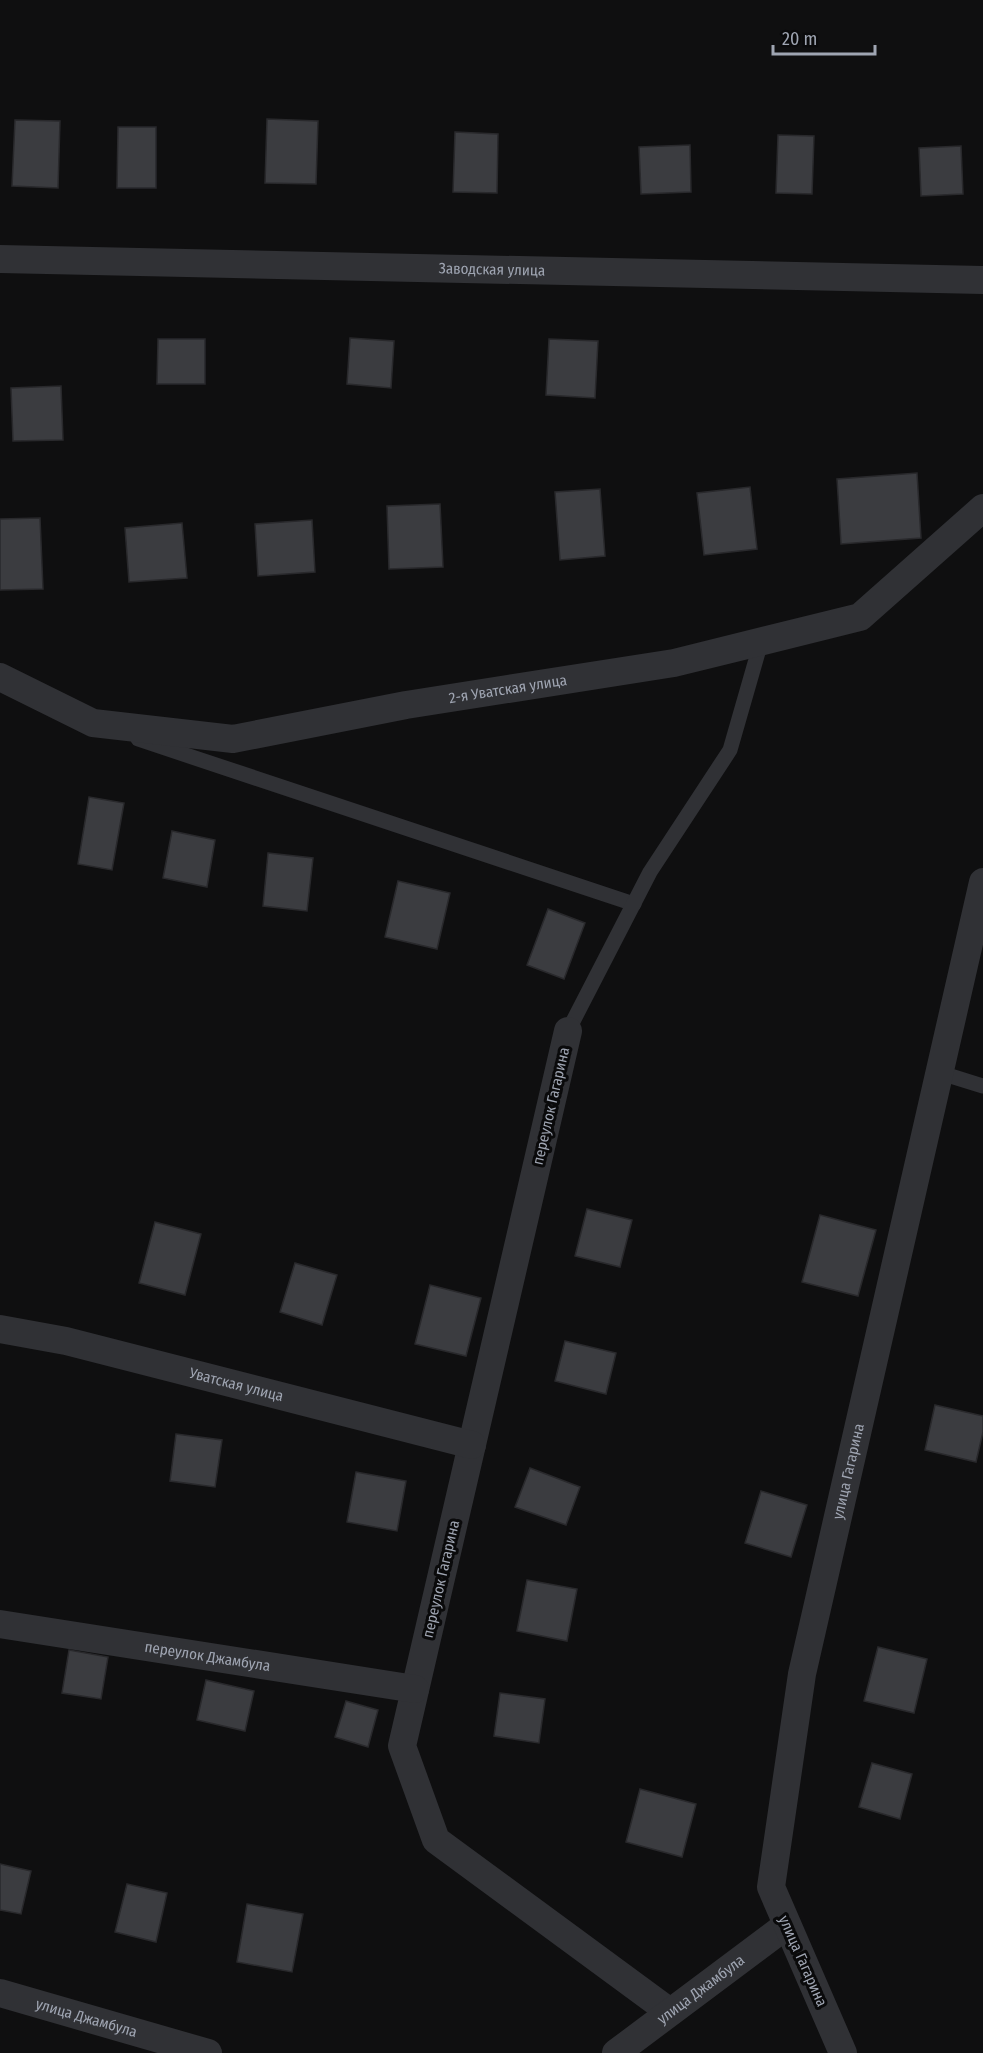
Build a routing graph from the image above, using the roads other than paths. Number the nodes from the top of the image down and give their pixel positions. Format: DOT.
graph roads {
  1 [pos="0,259"];
  2 [pos="983,280"];
  3 [pos="983,508"];
  4 [pos="761,642"];
  5 [pos="0,676"];
  6 [pos="93,723"];
  7 [pos="983,882"];
  8 [pos="634,904"];
  9 [pos="568,1031"];
  10 [pos="941,1072"];
  11 [pos="983,1086"];
  12 [pos="0,1329"];
  13 [pos="472,1445"];
  14 [pos="0,1624"];
  15 [pos="415,1689"];
  16 [pos="787,1925"];
  17 [pos="0,1993"];
  18 [pos="670,2012"];
  19 [pos="208,2053"];
  20 [pos="616,2053"];
  21 [pos="843,2053"];
  1 -- 2 [label="street, Заводская улица"];
  3 -- 4 [label="street, 2-я Уватская улица"];
  4 -- 6 [label="street, 2-я Уватская улица"];
  4 -- 8 [label="lane"];
  5 -- 6 [label="street, 2-я Уватская улица"];
  6 -- 8 [label="lane"];
  7 -- 10 [label="street, улица Гагарина"];
  8 -- 9 [label="lane"];
  9 -- 13 [label="street, переулок Гагарина"];
  10 -- 11 [label="lane"];
  10 -- 16 [label="street, улица Гагарина"];
  12 -- 13 [label="street, Уватская улица"];
  13 -- 15 [label="street, переулок Гагарина"];
  14 -- 15 [label="street, переулок Джамбула"];
  15 -- 18 [label="street, переулок Гагарина"];
  16 -- 18 [label="street, улица Джамбула"];
  16 -- 21 [label="street, улица Гагарина"];
  17 -- 19 [label="street, улица Джамбула"];
  18 -- 20 [label="street, улица Джамбула"];
}
